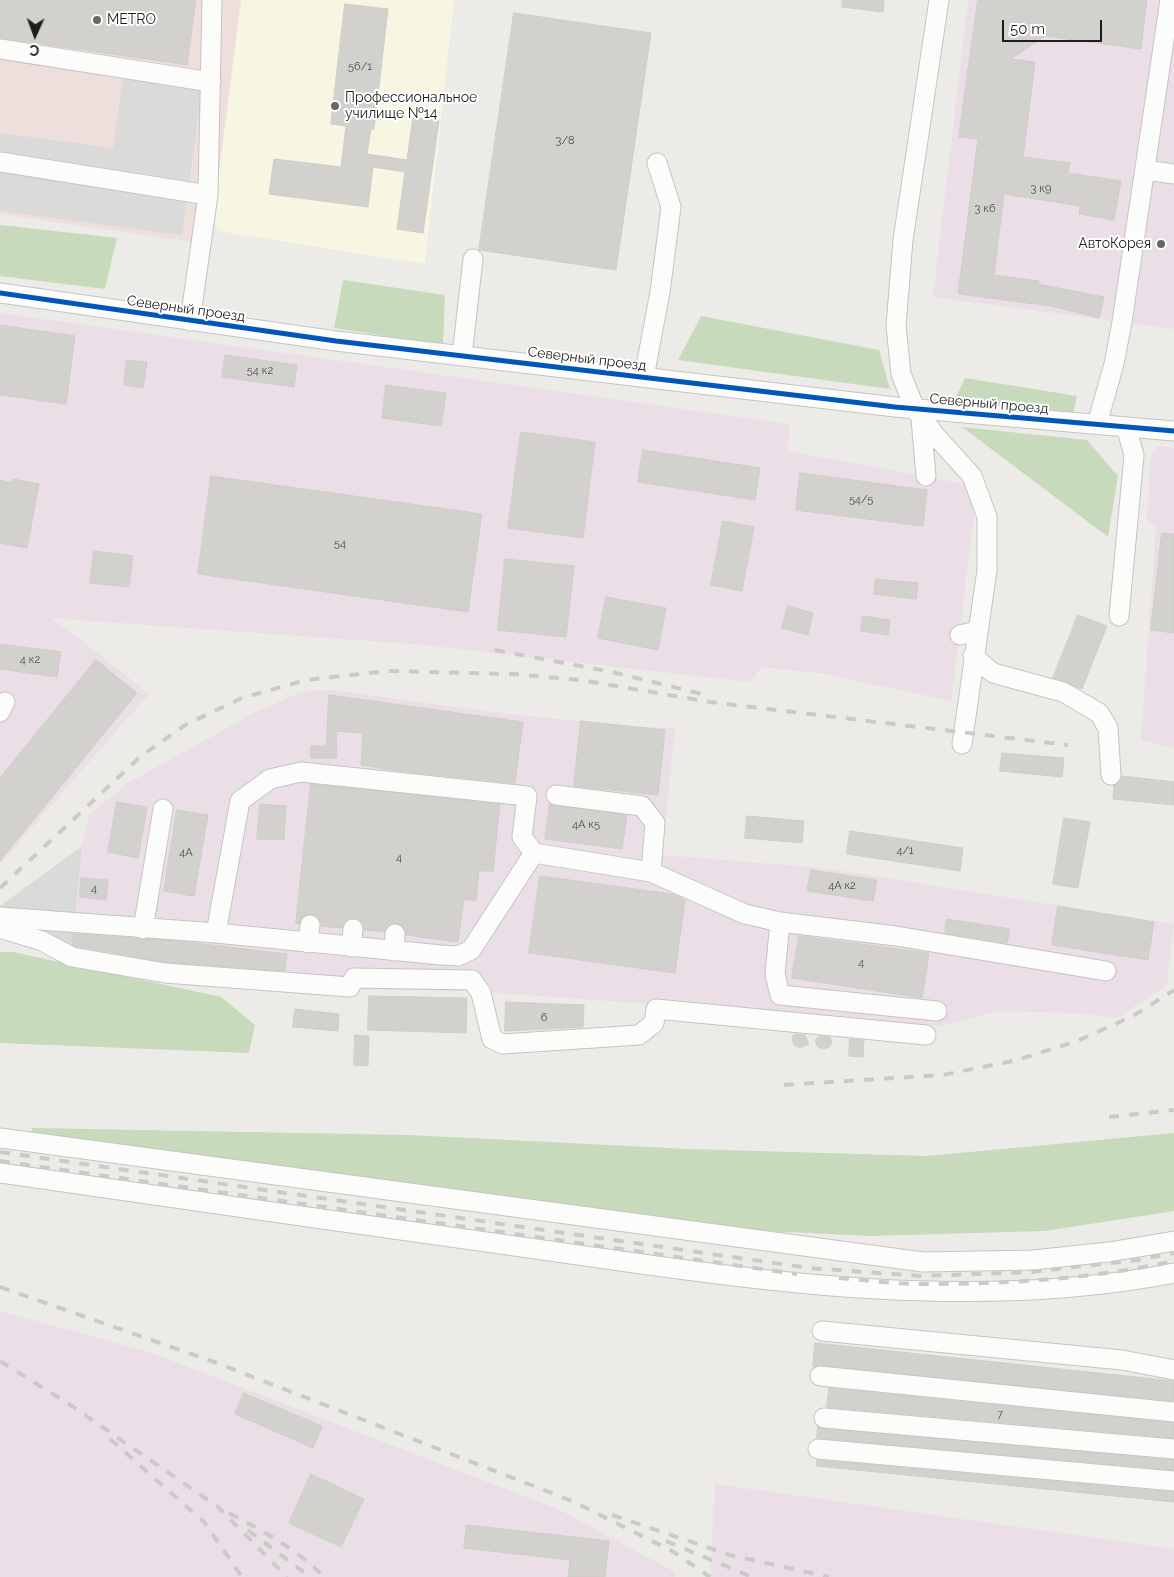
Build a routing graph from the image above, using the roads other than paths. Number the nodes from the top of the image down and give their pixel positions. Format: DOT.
graph roads {
  1 [pos="212,0"];
  2 [pos="939,0"];
  3 [pos="1170,0"];
  4 [pos="0,50"];
  5 [pos="212,82"];
  6 [pos="0,162"];
  7 [pos="657,162"];
  8 [pos="1146,170"];
  9 [pos="1174,174"];
  10 [pos="208,195"];
  11 [pos="473,259"];
  12 [pos="0,293"];
  13 [pos="190,321"];
  14 [pos="462,356"];
  15 [pos="644,378"];
  16 [pos="918,413"];
  17 [pos="1097,424"];
  18 [pos="1126,427"];
  19 [pos="1174,431"];
  20 [pos="926,476"];
  21 [pos="1119,616"];
  22 [pos="973,656"];
  23 [pos="962,744"];
  24 [pos="1112,776"];
  25 [pos="556,795"];
  26 [pos="164,809"];
  27 [pos="534,853"];
  28 [pos="651,872"];
  29 [pos="0,917"];
  30 [pos="780,922"];
  31 [pos="0,928"];
  32 [pos="143,929"];
  33 [pos="216,933"];
  34 [pos="1106,971"];
  35 [pos="937,1010"];
  36 [pos="926,1035"];
  37 [pos="0,1138"];
  38 [pos="0,1173"];
  39 [pos="1174,1241"];
  40 [pos="1174,1273"];
  41 [pos="822,1331"];
  42 [pos="1174,1370"];
  43 [pos="820,1376"];
  44 [pos="1174,1412"];
  45 [pos="824,1418"];
  46 [pos="818,1449"];
  47 [pos="1174,1449"];
  48 [pos="1174,1481"];
  1 -- 5 [label="street"];
  2 -- 16 [label="street"];
  3 -- 8 [label="street"];
  4 -- 5 [label="street"];
  5 -- 10 [label="street"];
  6 -- 10 [label="street"];
  7 -- 15 [label="street"];
  8 -- 9 [label="street"];
  8 -- 17 [label="street"];
  10 -- 13 [label="street"];
  11 -- 14 [label="street"];
  12 -- 13 [label="street, Северный проезд"];
  13 -- 14 [label="street, Северный проезд"];
  14 -- 15 [label="street, Северный проезд"];
  15 -- 16 [label="street, Северный проезд"];
  16 -- 17 [label="street, Северный проезд"];
  16 -- 20 [label="street"];
  16 -- 22 [label="street"];
  17 -- 18 [label="street, Северный проезд"];
  18 -- 19 [label="street, Северный проезд"];
  18 -- 21 [label="street"];
  22 -- 23 [label="street"];
  22 -- 24 [label="street"];
  25 -- 28 [label="street"];
  26 -- 32 [label="street"];
  27 -- 28 [label="street"];
  27 -- 33 [label="street"];
  27 -- 33 [label="street"];
  28 -- 30 [label="street"];
  29 -- 32 [label="street"];
  30 -- 34 [label="street"];
  30 -- 35 [label="street"];
  31 -- 36 [label="street"];
  32 -- 33 [label="street"];
  37 -- 39 [label="street"];
  38 -- 40 [label="street"];
  41 -- 42 [label="street"];
  43 -- 44 [label="street"];
  45 -- 47 [label="street"];
  46 -- 48 [label="street"];
}
